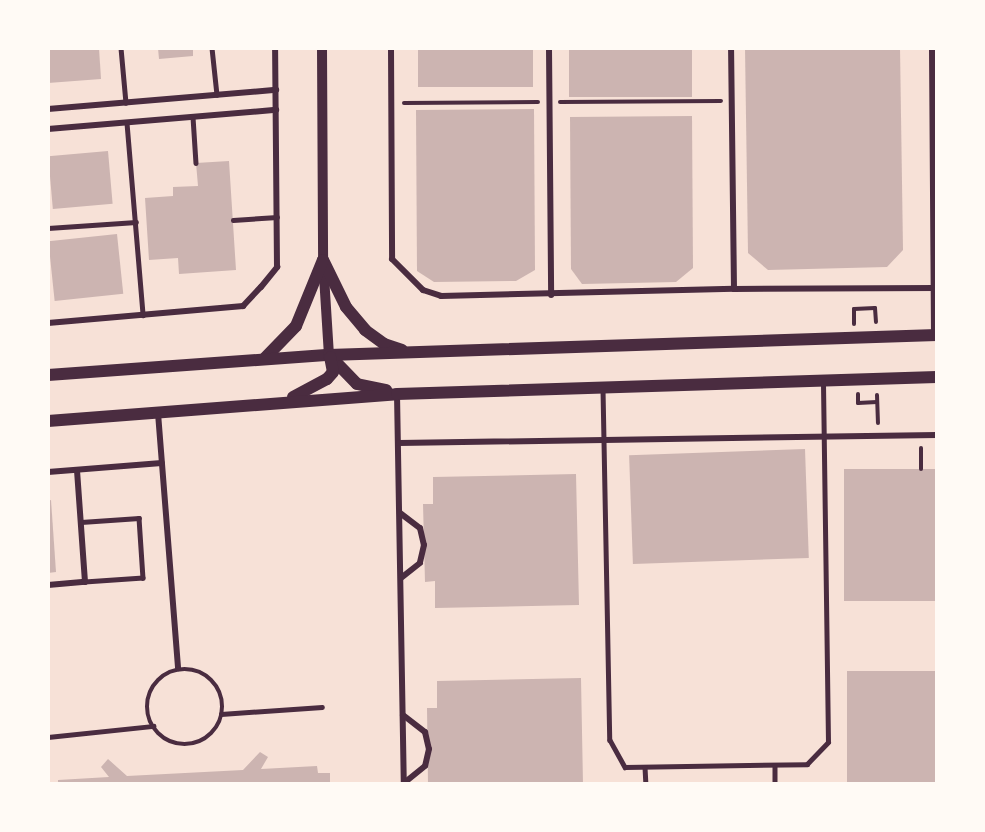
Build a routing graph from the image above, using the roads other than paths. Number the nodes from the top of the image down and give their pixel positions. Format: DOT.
graph roads {
  1 [pos="121,48"];
  2 [pos="212,48"];
  3 [pos="275,48"];
  4 [pos="322,48"];
  5 [pos="391,48"];
  6 [pos="549,48"];
  7 [pos="731,48"];
  8 [pos="932,48"];
  9 [pos="934,65"];
  10 [pos="276,90"];
  11 [pos="217,95"];
  12 [pos="126,103"];
  13 [pos="48,109"];
  14 [pos="276,110"];
  15 [pos="193,117"];
  16 [pos="127,123"];
  17 [pos="48,129"];
  18 [pos="196,163"];
  19 [pos="935,177"];
  20 [pos="277,217"];
  21 [pos="233,220"];
  22 [pos="136,222"];
  23 [pos="48,228"];
  24 [pos="323,260"];
  25 [pos="935,288"];
  26 [pos="734,289"];
  27 [pos="551,295"];
  28 [pos="143,315"];
  29 [pos="48,323"];
  30 [pos="936,336"];
  31 [pos="418,353"];
  32 [pos="329,356"];
  33 [pos="264,359"];
  34 [pos="48,375"];
  35 [pos="937,377"];
  36 [pos="823,379"];
  37 [pos="603,387"];
  38 [pos="398,394"];
  39 [pos="417,394"];
  40 [pos="268,404"];
  41 [pos="158,412"];
  42 [pos="48,421"];
  43 [pos="937,435"];
  44 [pos="824,437"];
  45 [pos="603,440"];
  46 [pos="399,443"];
  47 [pos="162,463"];
  48 [pos="77,470"];
  49 [pos="48,472"];
  50 [pos="400,513"];
  51 [pos="81,522"];
  52 [pos="401,578"];
  53 [pos="86,582"];
  54 [pos="48,585"];
  55 [pos="178,668"];
  56 [pos="322,707"];
  57 [pos="221,714"];
  58 [pos="403,715"];
  59 [pos="153,726"];
  60 [pos="48,737"];
  61 [pos="775,765"];
  62 [pos="645,767"];
  63 [pos="404,784"];
  64 [pos="646,784"];
  65 [pos="775,784"];
  1 -- 12 [label="lane"];
  2 -- 11 [label="lane"];
  3 -- 10 [label="street"];
  4 -- 24 [label="street"];
  5 -- 27 [label="street"];
  6 -- 27 [label="street"];
  7 -- 26 [label="street"];
  8 -- 9 [label="street"];
  9 -- 19 [label="street"];
  10 -- 11 [label="street"];
  10 -- 14 [label="street"];
  11 -- 12 [label="street"];
  12 -- 13 [label="street"];
  14 -- 15 [label="street"];
  14 -- 20 [label="street"];
  15 -- 16 [label="street"];
  15 -- 18 [label="lane"];
  16 -- 17 [label="street"];
  16 -- 22 [label="lane"];
  19 -- 25 [label="street"];
  20 -- 21 [label="lane"];
  20 -- 28 [label="street"];
  22 -- 23 [label="lane"];
  22 -- 28 [label="lane"];
  24 -- 31 [label="main road"];
  24 -- 32 [label="street"];
  24 -- 33 [label="main road"];
  25 -- 26 [label="street"];
  25 -- 30 [label="street"];
  26 -- 27 [label="street"];
  28 -- 29 [label="street"];
  30 -- 31 [label="main road"];
  31 -- 32 [label="main road"];
  32 -- 33 [label="main road"];
  32 -- 39 [label="main road"];
  32 -- 40 [label="main road"];
  33 -- 34 [label="main road"];
  35 -- 36 [label="main road"];
  36 -- 37 [label="main road"];
  36 -- 44 [label="lane"];
  37 -- 39 [label="main road"];
  37 -- 45 [label="lane"];
  38 -- 39 [label="main road"];
  38 -- 40 [label="main road"];
  38 -- 46 [label="street"];
  40 -- 41 [label="main road"];
  41 -- 42 [label="main road"];
  41 -- 47 [label="street"];
  43 -- 44 [label="street"];
  44 -- 45 [label="street"];
  44 -- 61 [label="lane"];
  45 -- 46 [label="street"];
  45 -- 62 [label="lane"];
  46 -- 50 [label="street"];
  47 -- 48 [label="street"];
  47 -- 55 [label="street"];
  48 -- 49 [label="street"];
  48 -- 51 [label="street"];
  50 -- 52 [label="street"];
  50 -- 52 [label="street"];
  51 -- 53 [label="street"];
  51 -- 53 [label="lane"];
  52 -- 58 [label="street"];
  53 -- 54 [label="street"];
  55 -- 57 [label="lane"];
  55 -- 59 [label="lane"];
  56 -- 57 [label="lane"];
  57 -- 59 [label="lane"];
  58 -- 63 [label="street"];
  58 -- 63 [label="street"];
  59 -- 60 [label="lane"];
  61 -- 62 [label="lane"];
  61 -- 65 [label="lane"];
  62 -- 64 [label="lane"];
}
